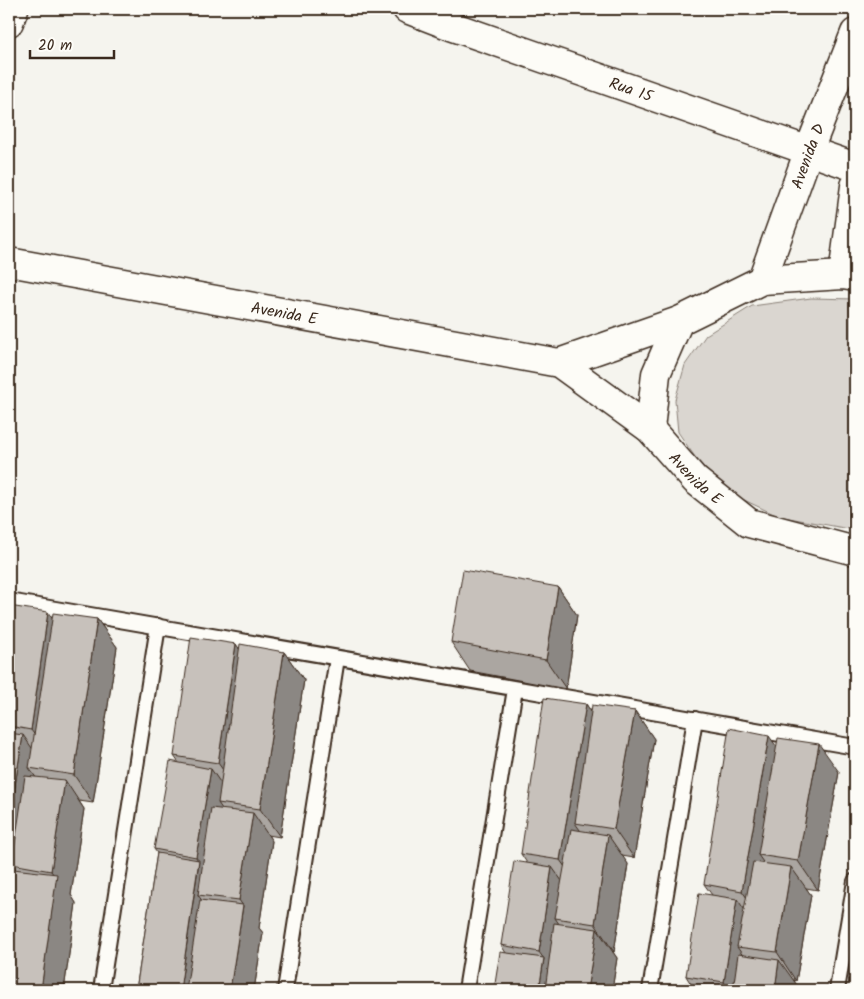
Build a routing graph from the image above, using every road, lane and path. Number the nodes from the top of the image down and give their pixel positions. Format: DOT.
graph roads {
  1 [pos="14,9"];
  2 [pos="407,9"];
  3 [pos="454,18"];
  4 [pos="9,22"];
  5 [pos="855,33"];
  6 [pos="808,150"];
  7 [pos="855,167"];
  8 [pos="855,186"];
  9 [pos="9,262"];
  10 [pos="849,276"];
  11 [pos="762,280"];
  12 [pos="678,321"];
  13 [pos="559,363"];
  14 [pos="650,429"];
  15 [pos="855,551"];
  16 [pos="9,600"];
  17 [pos="158,626"];
  18 [pos="337,658"];
  19 [pos="515,689"];
  20 [pos="695,720"];
  21 [pos="855,747"];
  22 [pos="855,881"];
  23 [pos="101,990"];
  24 [pos="285,990"];
  25 [pos="466,990"];
  26 [pos="650,990"];
  27 [pos="837,990"];
  1 -- 4 [label="street"];
  2 -- 3 [label="street, Rua 15"];
  3 -- 6 [label="street, Rua 15"];
  5 -- 6 [label="street, Avenida D"];
  6 -- 7 [label="street, Rua 15"];
  6 -- 11 [label="street, Avenida D"];
  8 -- 10 [label="street"];
  9 -- 13 [label="street, Avenida E"];
  10 -- 11 [label="street, Avenida E"];
  11 -- 12 [label="street, Avenida E"];
  12 -- 13 [label="street, Avenida E"];
  12 -- 14 [label="street"];
  13 -- 14 [label="street, Avenida E"];
  14 -- 15 [label="street, Avenida E"];
  16 -- 17 [label="lane"];
  17 -- 18 [label="lane"];
  17 -- 23 [label="lane"];
  18 -- 19 [label="lane"];
  18 -- 24 [label="lane"];
  19 -- 20 [label="lane"];
  19 -- 25 [label="lane"];
  20 -- 21 [label="lane"];
  20 -- 26 [label="lane"];
  22 -- 27 [label="lane"];
}
